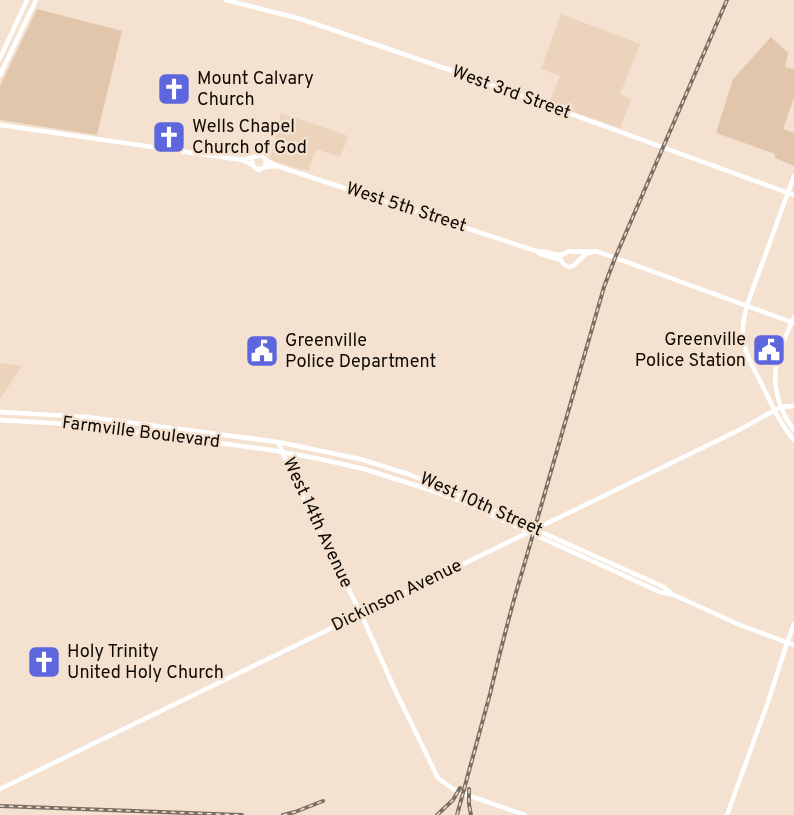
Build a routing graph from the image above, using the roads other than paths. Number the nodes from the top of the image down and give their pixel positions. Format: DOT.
graph roads {
  1 [pos="27,0"];
  2 [pos="36,0"];
  3 [pos="226,0"];
  4 [pos="0,57"];
  5 [pos="0,75"];
  6 [pos="0,125"];
  7 [pos="253,158"];
  8 [pos="242,160"];
  9 [pos="267,160"];
  10 [pos="252,165"];
  11 [pos="277,165"];
  12 [pos="266,167"];
  13 [pos="794,176"];
  14 [pos="788,192"];
  15 [pos="794,195"];
  16 [pos="595,251"];
  17 [pos="574,252"];
  18 [pos="562,258"];
  19 [pos="577,262"];
  20 [pos="747,306"];
  21 [pos="793,321"];
  22 [pos="775,376"];
  23 [pos="765,382"];
  24 [pos="794,406"];
  25 [pos="781,407"];
  26 [pos="775,411"];
  27 [pos="0,412"];
  28 [pos="0,420"];
  29 [pos="794,430"];
  30 [pos="794,440"];
  31 [pos="278,442"];
  32 [pos="282,451"];
  33 [pos="517,523"];
  34 [pos="361,614"];
  35 [pos="794,624"];
  36 [pos="787,643"];
  37 [pos="794,645"];
  38 [pos="0,789"];
  39 [pos="525,815"];
  40 [pos="727,815"];
  1 -- 4 [label="main road"];
  2 -- 5 [label="main road"];
  3 -- 14 [label="main road, West 3rd Street"];
  6 -- 8 [label="main road"];
  7 -- 8 [label="main road"];
  7 -- 9 [label="main road"];
  7 -- 10 [label="main road"];
  8 -- 10 [label="main road"];
  9 -- 11 [label="main road, West 5th Street"];
  9 -- 12 [label="main road"];
  10 -- 12 [label="main road"];
  11 -- 12 [label="main road, West 5th Street"];
  11 -- 18 [label="main road, West 5th Street"];
  13 -- 14 [label="main road"];
  14 -- 15 [label="main road, West 3rd Street"];
  14 -- 20 [label="main road"];
  16 -- 17 [label="main road"];
  16 -- 19 [label="main road"];
  16 -- 20 [label="main road"];
  17 -- 18 [label="main road"];
  17 -- 19 [label="main road"];
  18 -- 19 [label="main road"];
  20 -- 21 [label="main road"];
  20 -- 23 [label="main road"];
  21 -- 22 [label="main road"];
  22 -- 23 [label="main road"];
  22 -- 25 [label="main road"];
  23 -- 26 [label="main road"];
  24 -- 25 [label="main road, Dickinson Avenue"];
  25 -- 26 [label="main road, Dickinson Avenue"];
  25 -- 29 [label="main road"];
  26 -- 30 [label="main road"];
  26 -- 34 [label="main road, Dickinson Avenue"];
  27 -- 31 [label="main road, Farmville Boulevard"];
  28 -- 32 [label="main road, Farmville Boulevard"];
  31 -- 32 [label="main road, West 14th Avenue"];
  31 -- 33 [label="main road, West 10th Street"];
  32 -- 33 [label="main road, West 10th Street"];
  32 -- 34 [label="main road, West 14th Avenue"];
  33 -- 36 [label="main road, West 10th Street"];
  34 -- 38 [label="main road, Dickinson Avenue"];
  34 -- 39 [label="main road, West 14th Avenue"];
  35 -- 36 [label="main road"];
  36 -- 37 [label="main road, West 10th Street"];
  36 -- 40 [label="main road"];
}
